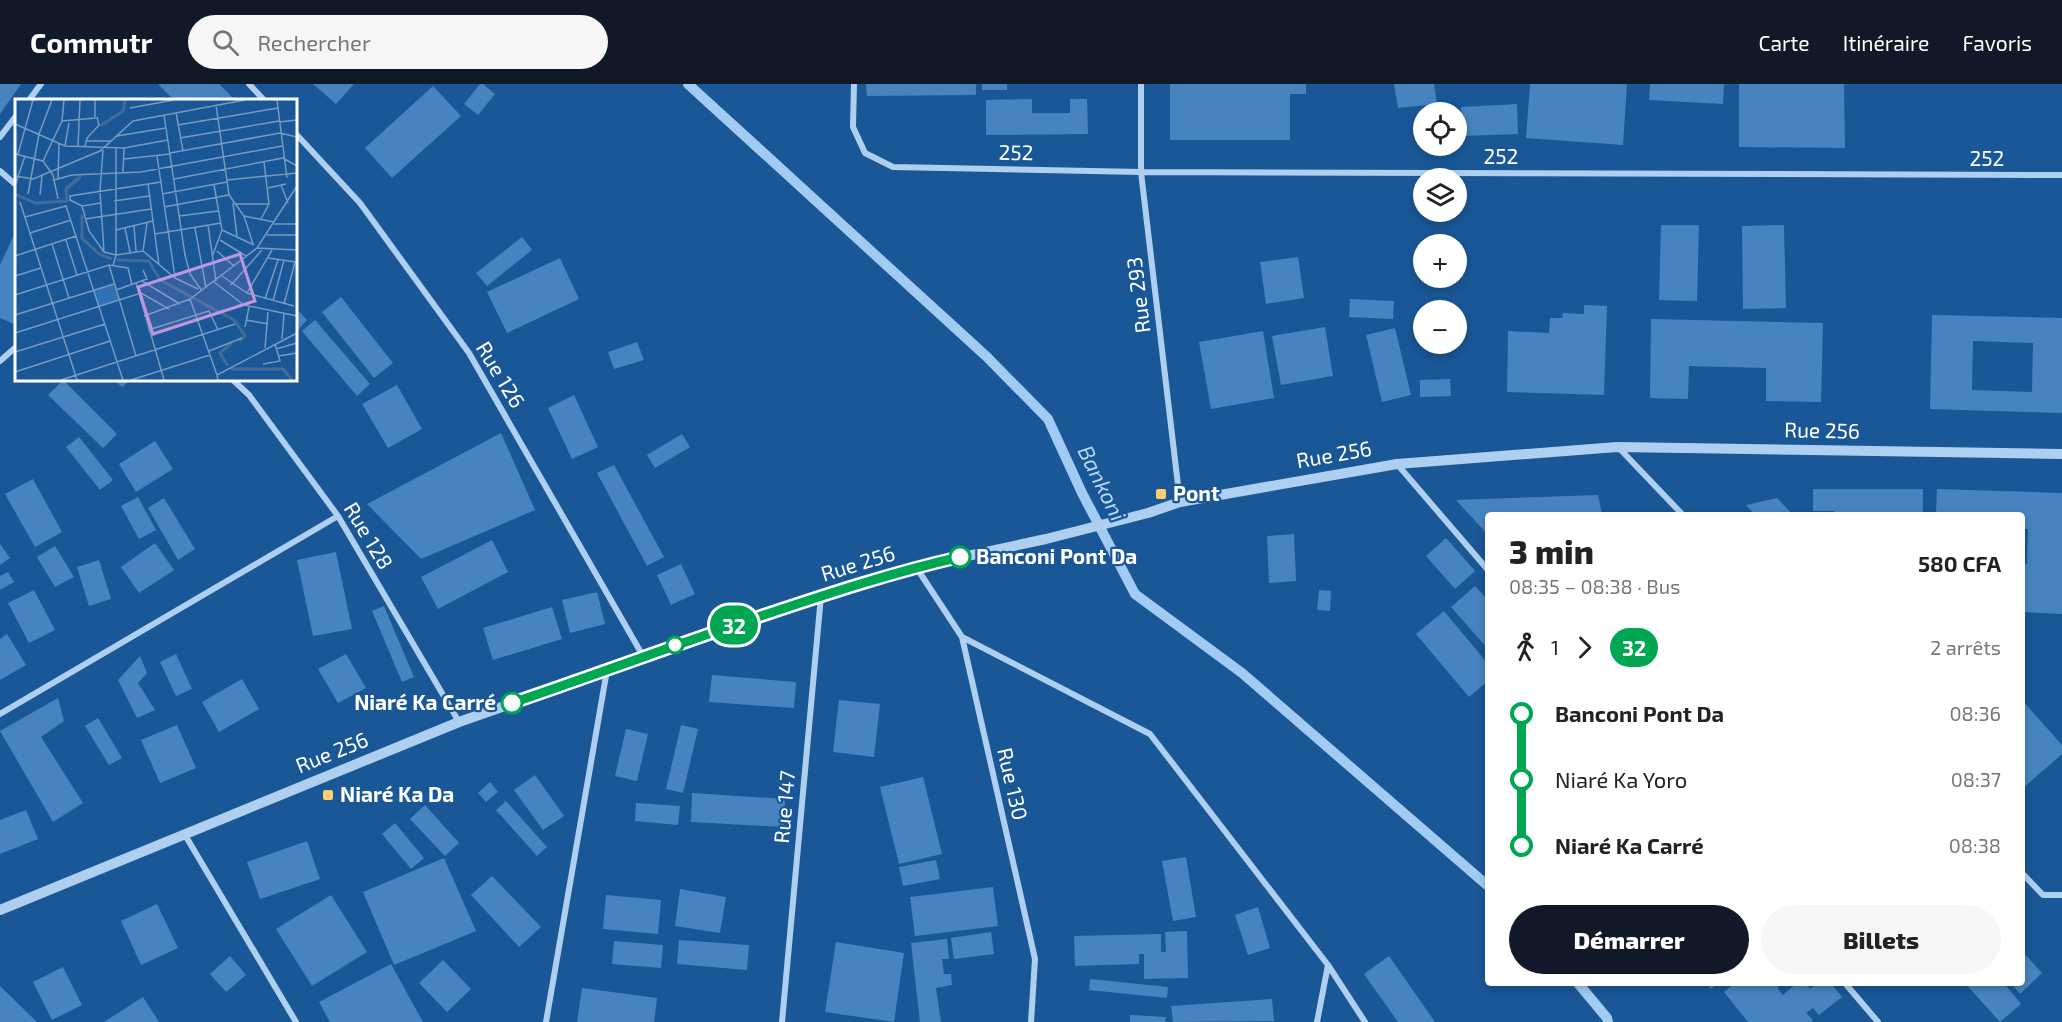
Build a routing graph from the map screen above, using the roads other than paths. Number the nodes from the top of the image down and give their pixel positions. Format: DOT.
graph roads {
  1 [pos="42,84"];
  2 [pos="249,84"];
  3 [pos="854,84"];
  4 [pos="1141,84"];
  5 [pos="29,99"];
  6 [pos="263,99"];
  7 [pos="15,117"];
  8 [pos="297,135"];
  9 [pos="0,137"];
  10 [pos="0,171"];
  11 [pos="1141,172"];
  12 [pos="2062,176"];
  13 [pos="15,184"];
  14 [pos="15,348"];
  15 [pos="0,361"];
  16 [pos="234,381"];
  17 [pos="1617,447"];
  18 [pos="2062,454"];
  19 [pos="1397,464"];
  20 [pos="1180,502"];
  21 [pos="1680,512"];
  22 [pos="338,516"];
  23 [pos="916,567"];
  24 [pos="1485,567"];
  25 [pos="821,596"];
  26 [pos="962,637"];
  27 [pos="643,656"];
  28 [pos="607,670"];
  29 [pos="0,714"];
  30 [pos="459,722"];
  31 [pos="185,835"];
  32 [pos="2025,876"];
  33 [pos="2062,895"];
  34 [pos="0,910"];
  35 [pos="1328,965"];
  36 [pos="1847,986"];
  37 [pos="296,1022"];
  38 [pos="546,1022"];
  39 [pos="782,1022"];
  40 [pos="1031,1022"];
  41 [pos="1317,1022"];
  42 [pos="1365,1022"];
  43 [pos="1878,1022"];
  1 -- 5 [label="street"];
  2 -- 6 [label="street"];
  3 -- 11 [label="street, 252"];
  4 -- 11 [label="street, Rue 293"];
  7 -- 9 [label="street"];
  8 -- 27 [label="street, Rue 126"];
  10 -- 13 [label="street"];
  11 -- 12 [label="street, 252"];
  11 -- 20 [label="street, Rue 293"];
  14 -- 15 [label="street"];
  16 -- 22 [label="street, Rue 128"];
  17 -- 18 [label="street, Rue 256"];
  17 -- 19 [label="street, Rue 256"];
  17 -- 21 [label="street"];
  19 -- 20 [label="street, Rue 256"];
  19 -- 24 [label="street"];
  20 -- 23 [label="street, Rue 256"];
  22 -- 29 [label="street"];
  22 -- 30 [label="street, Rue 128"];
  23 -- 25 [label="street, Rue 256"];
  23 -- 26 [label="street, Rue 130"];
  25 -- 27 [label="street, Rue 256"];
  25 -- 39 [label="street, Rue 147"];
  26 -- 35 [label="street"];
  26 -- 40 [label="street, Rue 130"];
  27 -- 28 [label="street, Rue 256"];
  28 -- 30 [label="street, Rue 256"];
  28 -- 38 [label="street"];
  30 -- 31 [label="street, Rue 256"];
  31 -- 34 [label="street, Rue 256"];
  31 -- 37 [label="street"];
  32 -- 33 [label="street"];
  35 -- 41 [label="street"];
  35 -- 42 [label="street"];
  36 -- 43 [label="street"];
}
